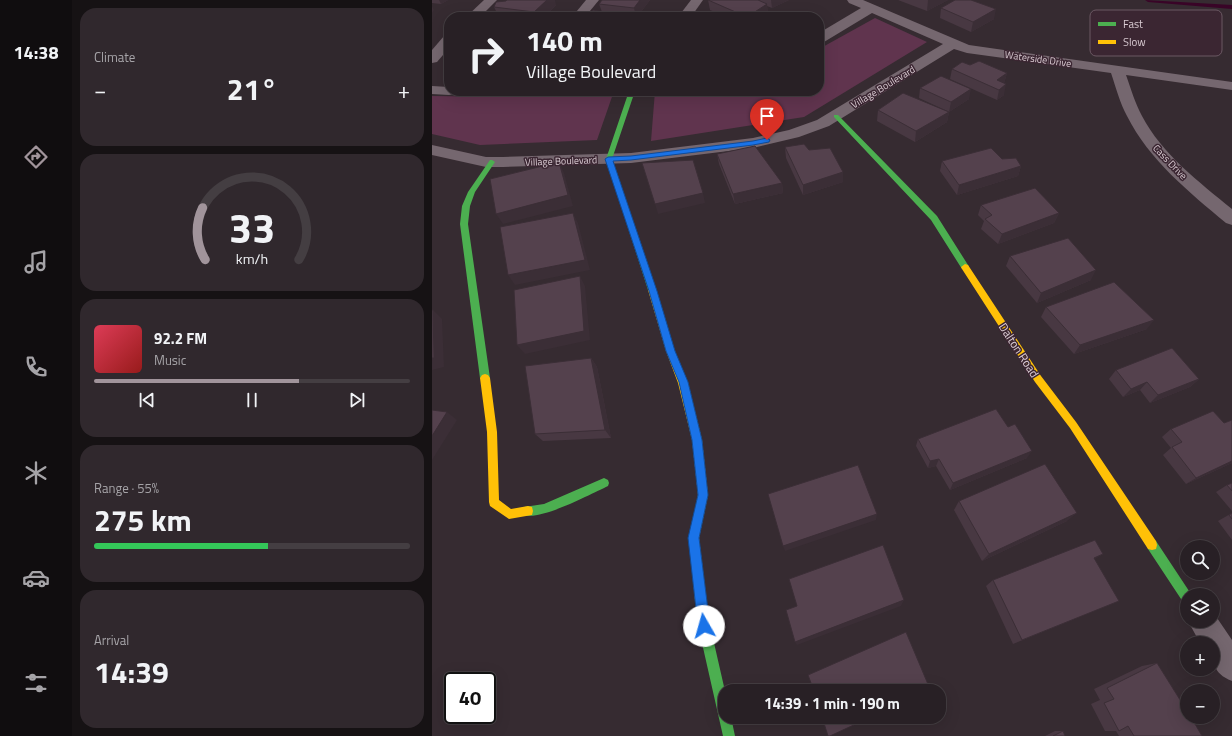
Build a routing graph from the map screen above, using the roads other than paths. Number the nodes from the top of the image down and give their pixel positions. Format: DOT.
graph roads {
  1 [pos="491,0"];
  2 [pos="593,0"];
  3 [pos="697,0"];
  4 [pos="853,0"];
  5 [pos="871,8"];
  6 [pos="478,12"];
  7 [pos="582,12"];
  8 [pos="688,12"];
  9 [pos="824,36"];
  10 [pos="953,44"];
  11 [pos="444,45"];
  12 [pos="432,59"];
  13 [pos="1117,70"];
  14 [pos="1232,86"];
  15 [pos="432,90"];
  16 [pos="444,90"];
  17 [pos="630,96"];
  18 [pos="836,116"];
  19 [pos="432,150"];
  20 [pos="608,159"];
  21 [pos="492,162"];
  22 [pos="1232,219"];
  23 [pos="604,483"];
  24 [pos="1180,588"];
  25 [pos="1207,628"];
  26 [pos="1232,666"];
  27 [pos="729,736"];
  1 -- 6 [label="street"];
  2 -- 7 [label="street"];
  3 -- 8 [label="street"];
  4 -- 5 [label="street, Waterside Drive"];
  5 -- 9 [label="street"];
  5 -- 10 [label="street, Waterside Drive"];
  10 -- 13 [label="street, Waterside Drive"];
  10 -- 18 [label="street, Village Boulevard"];
  11 -- 12 [label="street"];
  13 -- 14 [label="street, Waterside Drive"];
  13 -- 22 [label="street, Cass Drive"];
  15 -- 16 [label="street"];
  17 -- 20 [label="street"];
  18 -- 20 [label="street, Village Boulevard"];
  18 -- 24 [label="street, Dalton Road"];
  19 -- 21 [label="street, Village Boulevard"];
  20 -- 21 [label="street, Village Boulevard"];
  20 -- 27 [label="street"];
  21 -- 23 [label="street"];
  25 -- 26 [label="street"];
}
